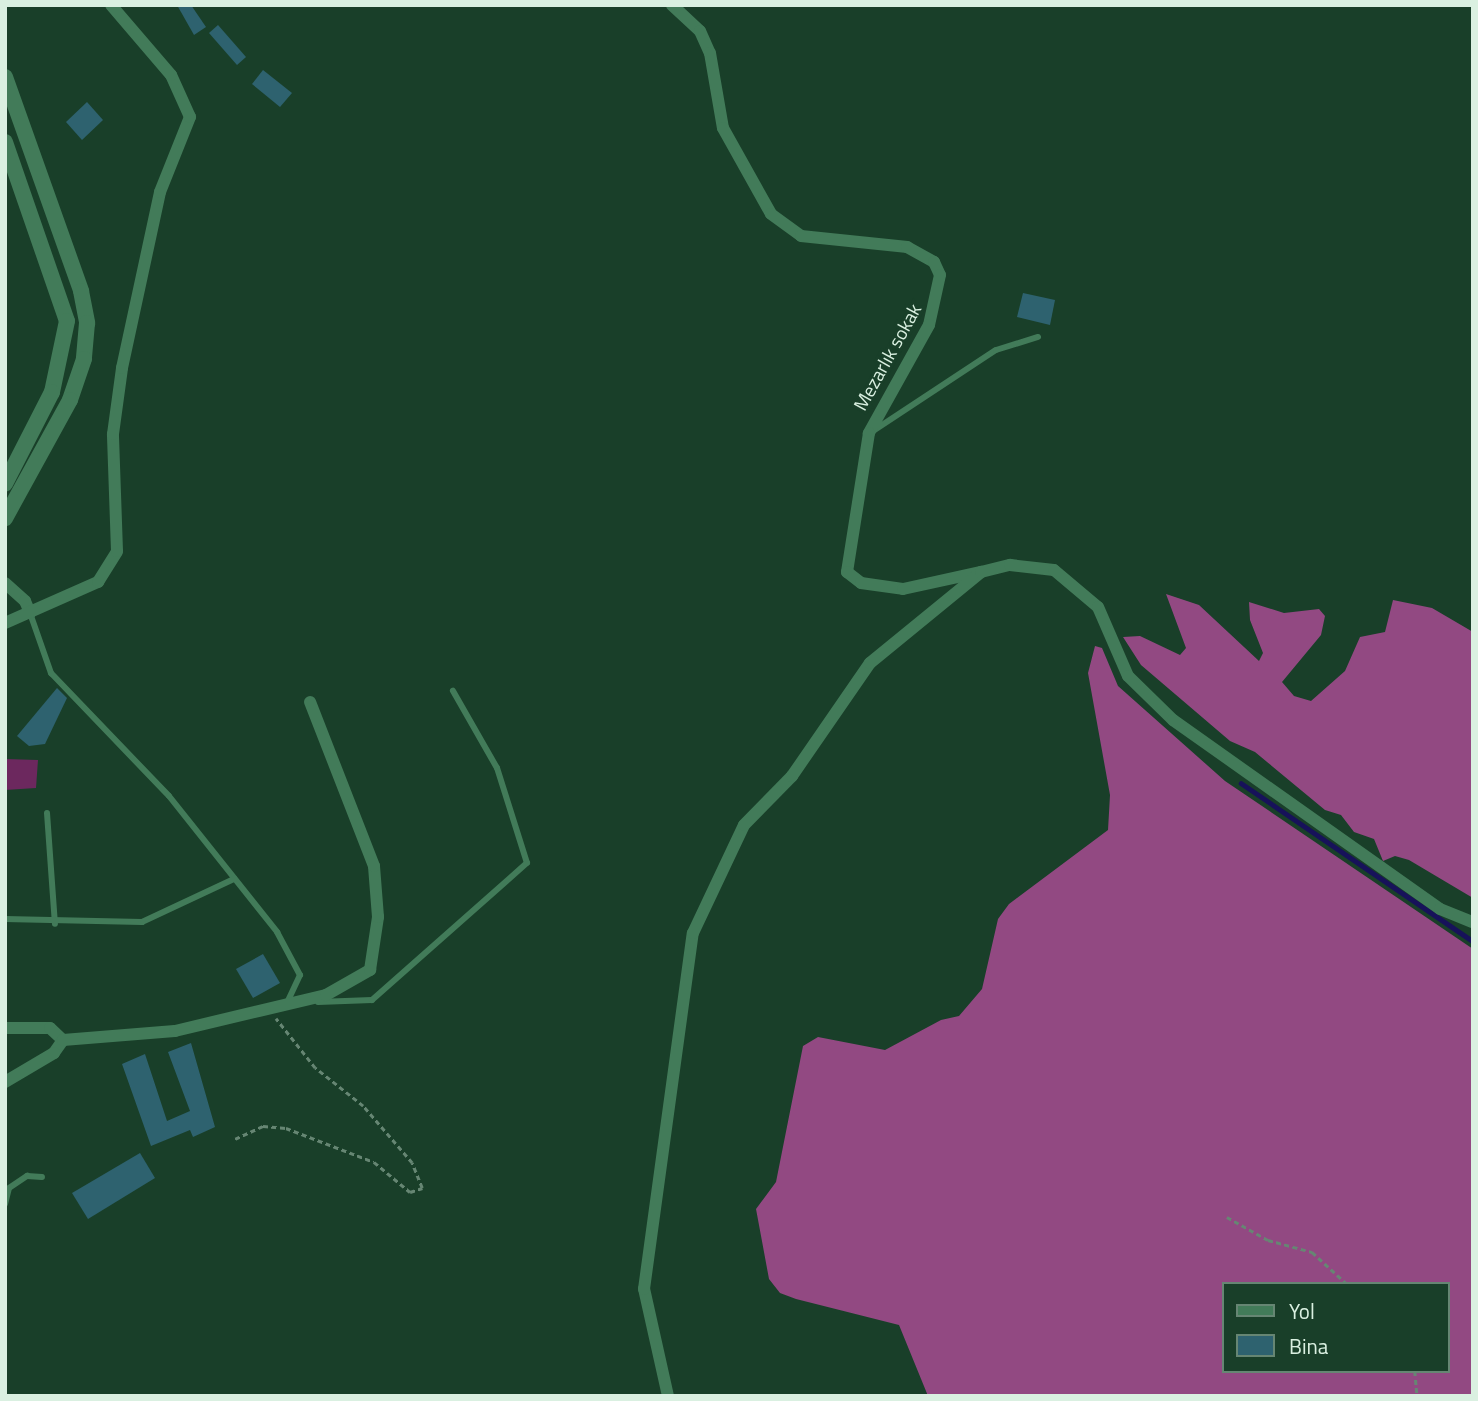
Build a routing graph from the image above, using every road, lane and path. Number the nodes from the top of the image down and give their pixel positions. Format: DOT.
graph roads {
  1 [pos="111,5"];
  2 [pos="672,5"];
  3 [pos="5,77"];
  4 [pos="5,142"];
  5 [pos="1038,337"];
  6 [pos="869,433"];
  7 [pos="10,482"];
  8 [pos="5,518"];
  9 [pos="981,572"];
  10 [pos="5,583"];
  11 [pos="30,613"];
  12 [pos="5,623"];
  13 [pos="453,691"];
  14 [pos="310,702"];
  15 [pos="47,813"];
  16 [pos="234,878"];
  17 [pos="5,919"];
  18 [pos="1473,922"];
  19 [pos="55,924"];
  20 [pos="286,1003"];
  21 [pos="267,1005"];
  22 [pos="5,1028"];
  23 [pos="63,1040"];
  24 [pos="5,1082"];
  25 [pos="235,1139"];
  26 [pos="42,1177"];
  27 [pos="5,1205"];
  28 [pos="1227,1217"];
  29 [pos="1345,1282"];
  30 [pos="1415,1373"];
  31 [pos="668,1396"];
  32 [pos="1416,1396"];
  1 -- 11 [label="street"];
  2 -- 6 [label="street, Mezarlık sokak"];
  3 -- 7 [label="street"];
  4 -- 7 [label="street"];
  5 -- 6 [label="lane"];
  6 -- 9 [label="street, Mezarlık sokak"];
  7 -- 8 [label="street"];
  9 -- 18 [label="street"];
  9 -- 31 [label="street"];
  10 -- 11 [label="street"];
  11 -- 12 [label="street"];
  11 -- 16 [label="lane"];
  13 -- 20 [label="lane"];
  14 -- 20 [label="street"];
  15 -- 19 [label="lane"];
  16 -- 19 [label="lane"];
  16 -- 20 [label="lane"];
  17 -- 19 [label="lane"];
  20 -- 21 [label="street"];
  21 -- 23 [label="street"];
  21 -- 25 [label="path"];
  22 -- 23 [label="street"];
  23 -- 24 [label="street"];
  26 -- 27 [label="lane"];
  28 -- 29 [label="path"];
  30 -- 32 [label="path"];
}
